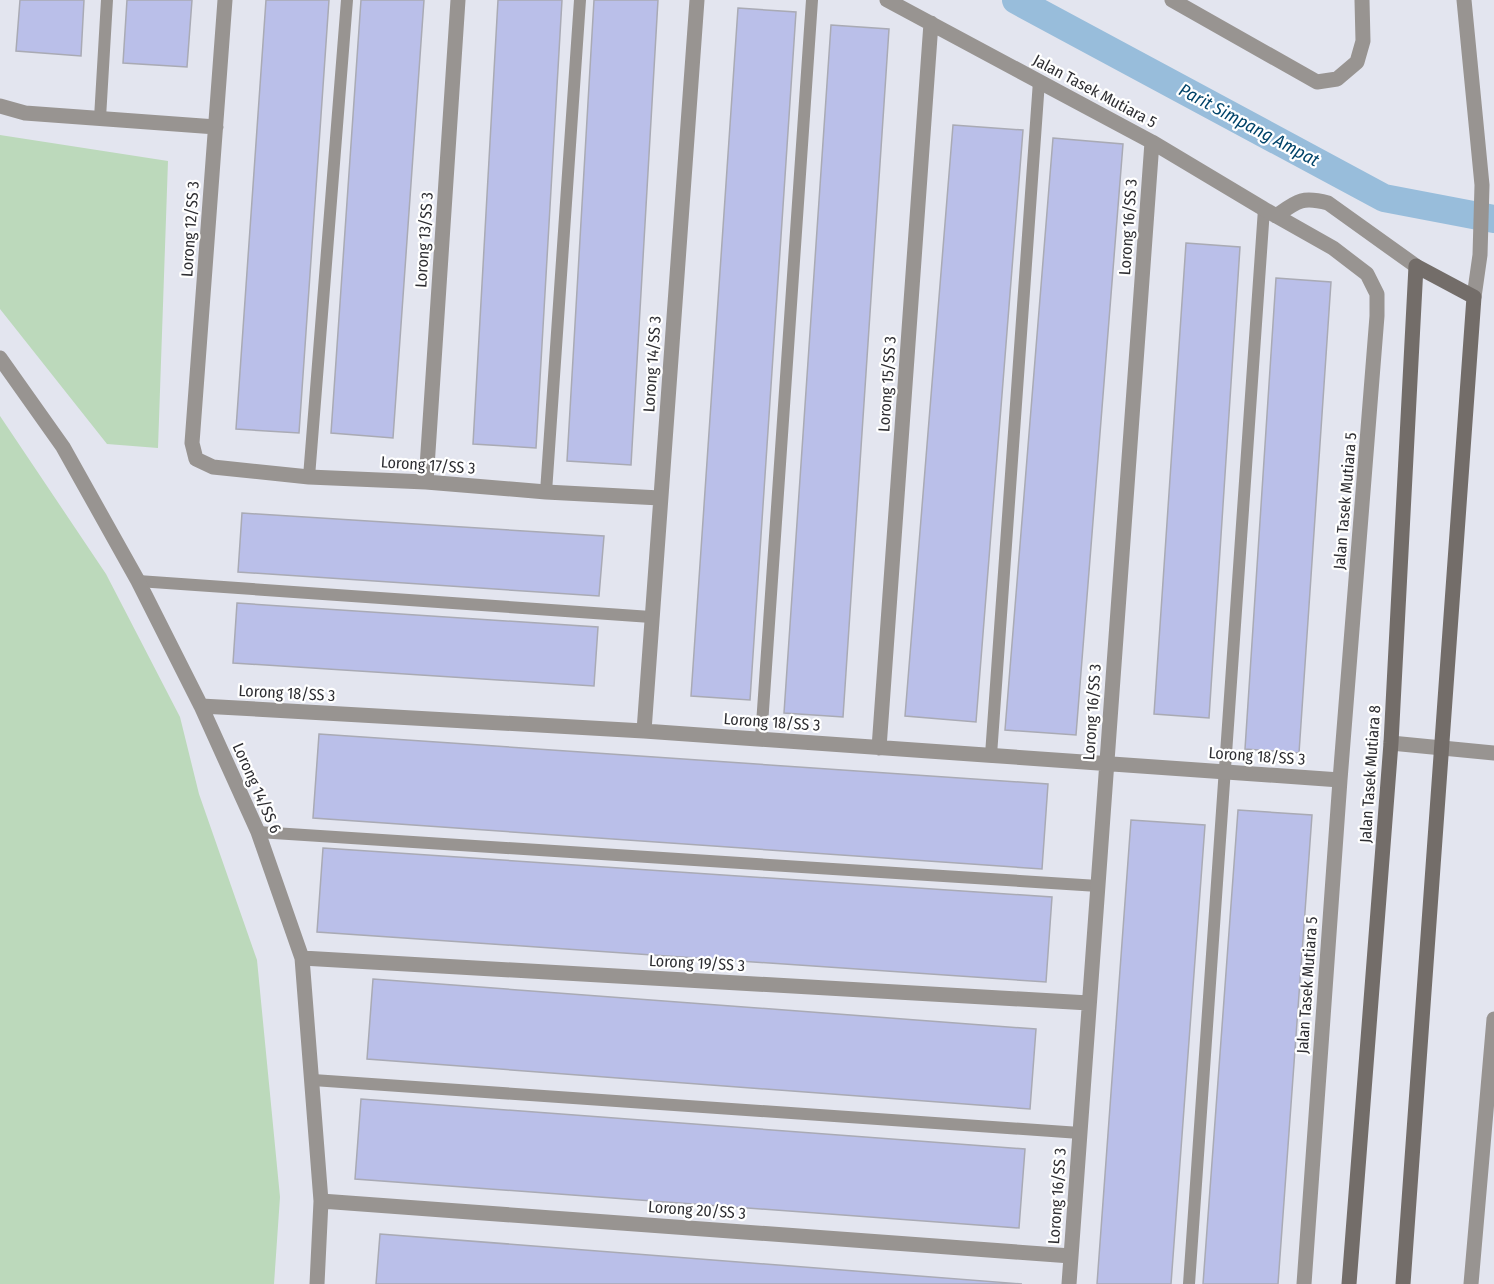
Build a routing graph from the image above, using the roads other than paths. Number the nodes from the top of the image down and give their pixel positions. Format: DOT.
graph roads {
  1 [pos="107,0"];
  2 [pos="225,0"];
  3 [pos="347,0"];
  4 [pos="458,0"];
  5 [pos="580,0"];
  6 [pos="697,0"];
  7 [pos="812,0"];
  8 [pos="887,0"];
  9 [pos="1172,0"];
  10 [pos="1362,0"];
  11 [pos="1464,0"];
  12 [pos="931,23"];
  13 [pos="1039,81"];
  14 [pos="0,106"];
  15 [pos="100,118"];
  16 [pos="216,127"];
  17 [pos="1152,142"];
  18 [pos="1270,213"];
  19 [pos="1416,266"];
  20 [pos="1474,297"];
  21 [pos="0,358"];
  22 [pos="196,459"];
  23 [pos="309,477"];
  24 [pos="426,482"];
  25 [pos="546,492"];
  26 [pos="660,498"];
  27 [pos="138,581"];
  28 [pos="651,617"];
  29 [pos="201,706"];
  30 [pos="644,731"];
  31 [pos="761,739"];
  32 [pos="1390,743"];
  33 [pos="879,747"];
  34 [pos="1440,749"];
  35 [pos="1494,753"];
  36 [pos="991,755"];
  37 [pos="1107,764"];
  38 [pos="1225,772"];
  39 [pos="1340,780"];
  40 [pos="258,832"];
  41 [pos="1098,886"];
  42 [pos="302,958"];
  43 [pos="1089,1003"];
  44 [pos="1494,1019"];
  45 [pos="313,1080"];
  46 [pos="1491,1084"];
  47 [pos="1080,1133"];
  48 [pos="1487,1198"];
  49 [pos="321,1201"];
  50 [pos="1071,1256"];
  51 [pos="317,1284"];
  52 [pos="1069,1284"];
  53 [pos="1189,1284"];
  54 [pos="1304,1284"];
  55 [pos="1349,1284"];
  56 [pos="1403,1284"];
  57 [pos="1471,1284"];
  1 -- 15 [label="lane"];
  2 -- 16 [label="street, Lorong 12/SS 3"];
  3 -- 23 [label="lane"];
  4 -- 24 [label="street, Lorong 13/SS 3"];
  5 -- 25 [label="lane"];
  6 -- 26 [label="street, Lorong 14/SS 3"];
  7 -- 31 [label="lane"];
  8 -- 12 [label="street, Jalan Tasek Mutiara 5"];
  9 -- 10 [label="street"];
  11 -- 20 [label="street"];
  12 -- 13 [label="street, Jalan Tasek Mutiara 5"];
  12 -- 33 [label="street, Lorong 15/SS 3"];
  13 -- 17 [label="street, Jalan Tasek Mutiara 5"];
  13 -- 36 [label="lane"];
  14 -- 15 [label="street"];
  15 -- 16 [label="street"];
  16 -- 22 [label="street, Lorong 12/SS 3"];
  17 -- 18 [label="street, Jalan Tasek Mutiara 5"];
  17 -- 37 [label="street, Lorong 16/SS 3"];
  18 -- 19 [label="street"];
  18 -- 38 [label="lane"];
  18 -- 39 [label="street, Jalan Tasek Mutiara 5"];
  19 -- 20 [label="street"];
  19 -- 32 [label="street, Jalan Tasek Mutiara 8"];
  20 -- 34 [label="street"];
  21 -- 27 [label="street, Lorong 14/SS 6"];
  22 -- 23 [label="street, Lorong 17/SS 3"];
  23 -- 24 [label="street, Lorong 17/SS 3"];
  24 -- 25 [label="street, Lorong 17/SS 3"];
  25 -- 26 [label="street, Lorong 17/SS 3"];
  26 -- 28 [label="street, Lorong 14/SS 3"];
  27 -- 28 [label="lane"];
  27 -- 29 [label="street, Lorong 14/SS 6"];
  28 -- 30 [label="street, Lorong 14/SS 3"];
  29 -- 30 [label="street, Lorong 18/SS 3"];
  29 -- 40 [label="street, Lorong 14/SS 6"];
  30 -- 31 [label="street, Lorong 18/SS 3"];
  31 -- 33 [label="street, Lorong 18/SS 3"];
  32 -- 34 [label="street"];
  32 -- 55 [label="street, Jalan Tasek Mutiara 8"];
  33 -- 36 [label="street, Lorong 18/SS 3"];
  34 -- 35 [label="street"];
  34 -- 56 [label="street"];
  36 -- 37 [label="street, Lorong 18/SS 3"];
  37 -- 38 [label="street, Lorong 18/SS 3"];
  37 -- 41 [label="street, Lorong 16/SS 3"];
  38 -- 39 [label="street, Lorong 18/SS 3"];
  38 -- 53 [label="lane"];
  39 -- 54 [label="street, Jalan Tasek Mutiara 5"];
  40 -- 41 [label="lane"];
  40 -- 42 [label="street, Lorong 14/SS 6"];
  41 -- 43 [label="street, Lorong 16/SS 3"];
  42 -- 43 [label="street, Lorong 19/SS 3"];
  42 -- 45 [label="street, Lorong 14/SS 6"];
  43 -- 47 [label="street, Lorong 16/SS 3"];
  44 -- 46 [label="street"];
  45 -- 47 [label="lane"];
  45 -- 49 [label="street, Lorong 14/SS 6"];
  46 -- 48 [label="street"];
  47 -- 50 [label="street, Lorong 16/SS 3"];
  48 -- 57 [label="street"];
  49 -- 50 [label="street, Lorong 20/SS 3"];
  49 -- 51 [label="street, Lorong 14/SS 6"];
  50 -- 52 [label="street, Lorong 16/SS 3"];
}
